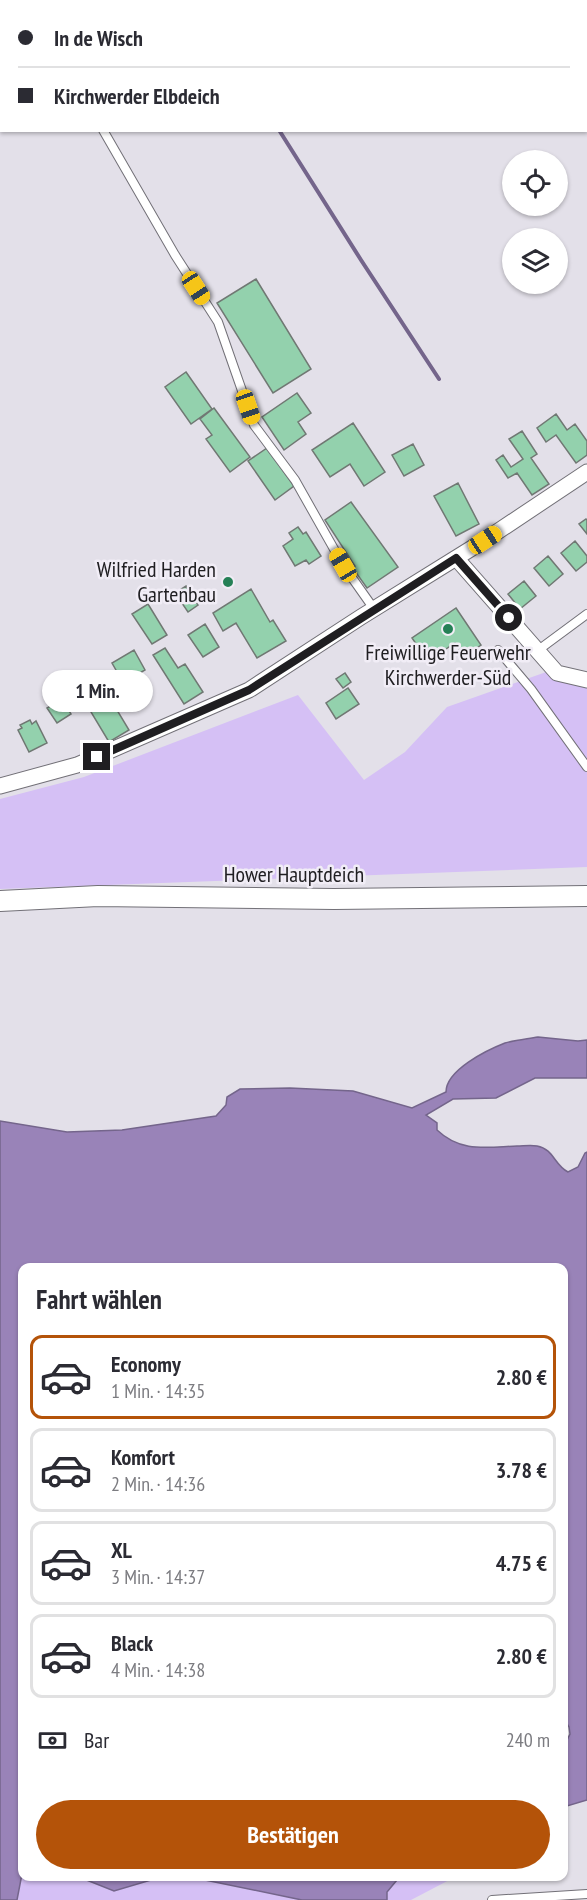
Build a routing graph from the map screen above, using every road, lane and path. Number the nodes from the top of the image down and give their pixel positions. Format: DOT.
graph roads {
  1 [pos="105,132"];
  2 [pos="587,472"];
  3 [pos="456,558"];
  4 [pos="374,609"];
  5 [pos="587,614"];
  6 [pos="498,650"];
  7 [pos="537,651"];
  8 [pos="587,680"];
  9 [pos="587,767"];
  10 [pos="0,786"];
  11 [pos="587,896"];
  12 [pos="0,901"];
  13 [pos="587,1894"];
  14 [pos="492,1900"];
  1 -- 4 [label="lane"];
  2 -- 3 [label="street"];
  3 -- 4 [label="street"];
  3 -- 7 [label="street"];
  4 -- 10 [label="street"];
  5 -- 7 [label="lane"];
  6 -- 9 [label="lane"];
  7 -- 8 [label="street"];
  11 -- 12 [label="street, Hower Hauptdeich"];
  13 -- 14 [label="lane"];
}
